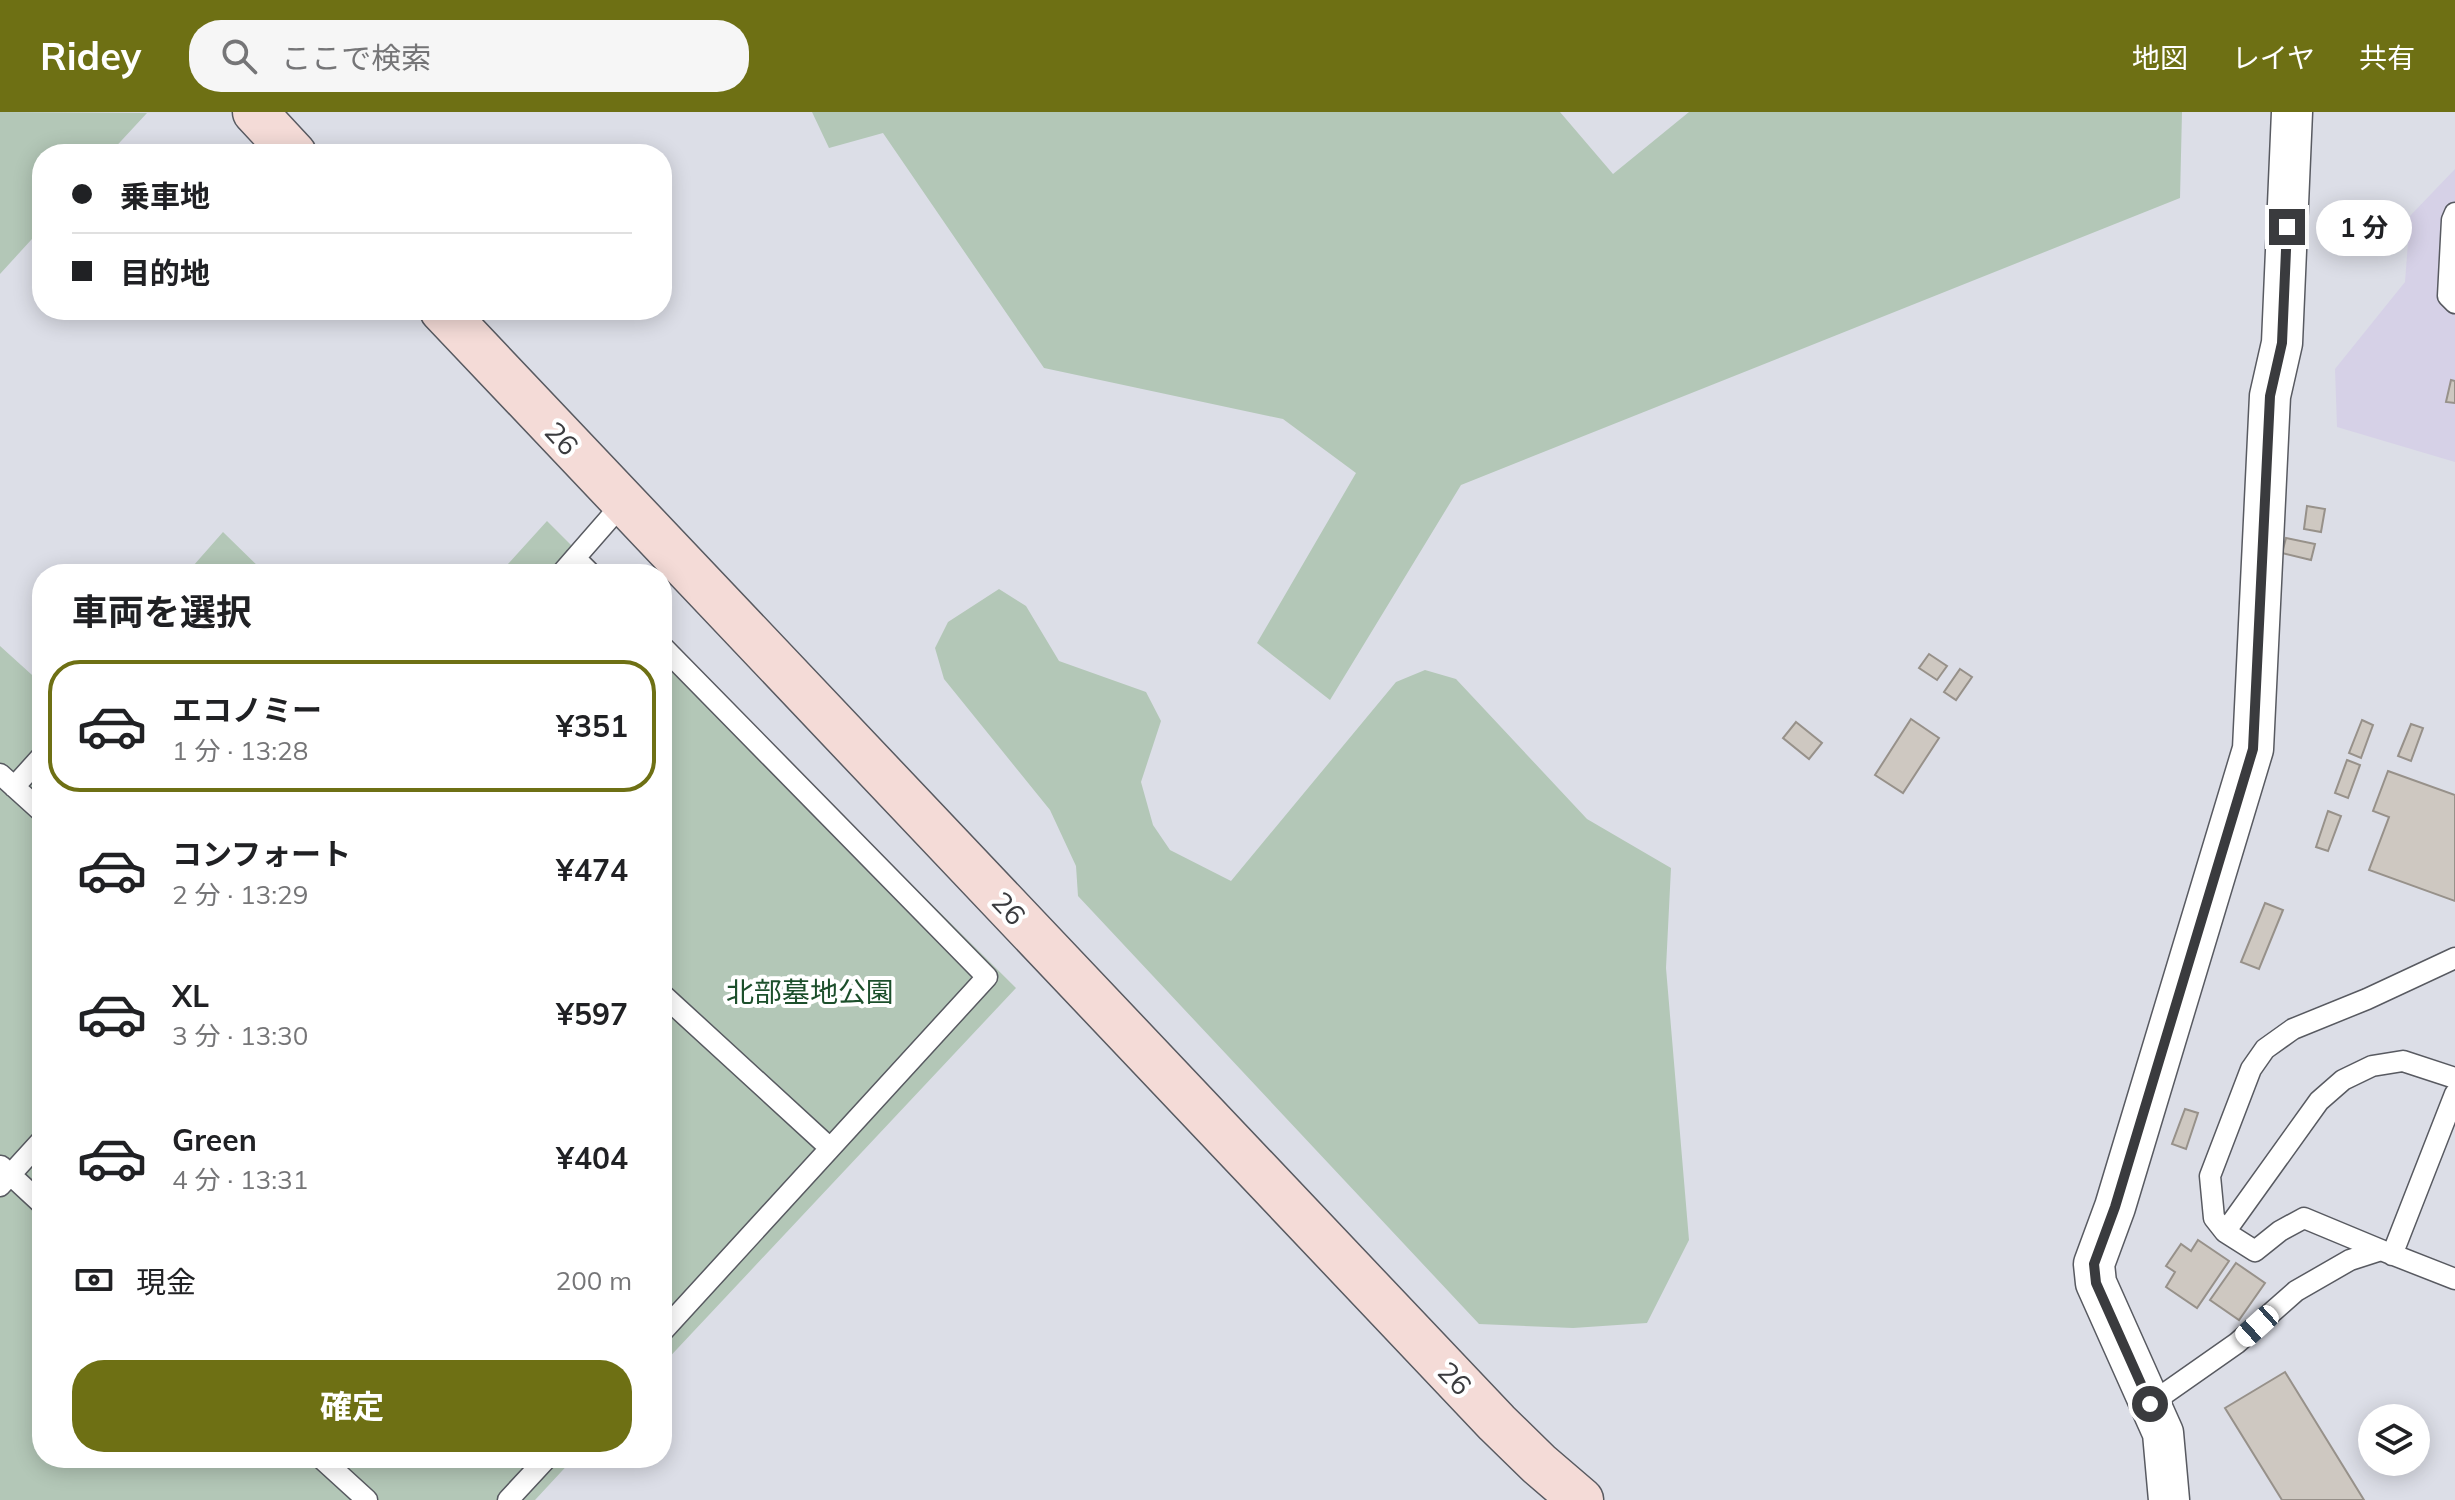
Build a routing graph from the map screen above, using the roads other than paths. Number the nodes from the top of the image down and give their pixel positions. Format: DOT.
graph roads {
  1 [pos="255,112"];
  2 [pos="2292,112"];
  3 [pos="285,144"];
  4 [pos="2455,213"];
  5 [pos="2455,303"];
  6 [pos="451,320"];
  7 [pos="623,503"];
  8 [pos="575,558"];
  9 [pos="570,564"];
  10 [pos="581,564"];
  11 [pos="672,656"];
  12 [pos="32,763"];
  13 [pos="7,780"];
  14 [pos="32,803"];
  15 [pos="2455,958"];
  16 [pos="672,1003"];
  17 [pos="2455,1078"];
  18 [pos="2455,1094"];
  19 [pos="2449,1129"];
  20 [pos="830,1148"];
  21 [pos="32,1149"];
  22 [pos="3,1176"];
  23 [pos="32,1197"];
  24 [pos="2225,1232"];
  25 [pos="2386,1253"];
  26 [pos="2455,1279"];
  27 [pos="672,1321"];
  28 [pos="2150,1404"];
  29 [pos="332,1468"];
  30 [pos="538,1468"];
  31 [pos="367,1500"];
  32 [pos="508,1500"];
  33 [pos="1581,1500"];
  34 [pos="2169,1500"];
  1 -- 3 [label="street"];
  2 -- 28 [label="street"];
  4 -- 5 [label="lane"];
  6 -- 7 [label="street, 26"];
  7 -- 8 [label="lane"];
  7 -- 33 [label="street, 26"];
  8 -- 9 [label="lane"];
  8 -- 10 [label="lane"];
  11 -- 20 [label="lane"];
  12 -- 13 [label="lane"];
  13 -- 14 [label="lane"];
  15 -- 24 [label="lane"];
  16 -- 20 [label="lane"];
  17 -- 24 [label="lane"];
  18 -- 19 [label="lane"];
  19 -- 25 [label="lane"];
  20 -- 27 [label="lane"];
  21 -- 22 [label="lane"];
  22 -- 23 [label="lane"];
  24 -- 25 [label="lane"];
  25 -- 26 [label="lane"];
  25 -- 28 [label="lane"];
  28 -- 34 [label="street"];
  29 -- 31 [label="lane"];
  30 -- 32 [label="lane"];
}
